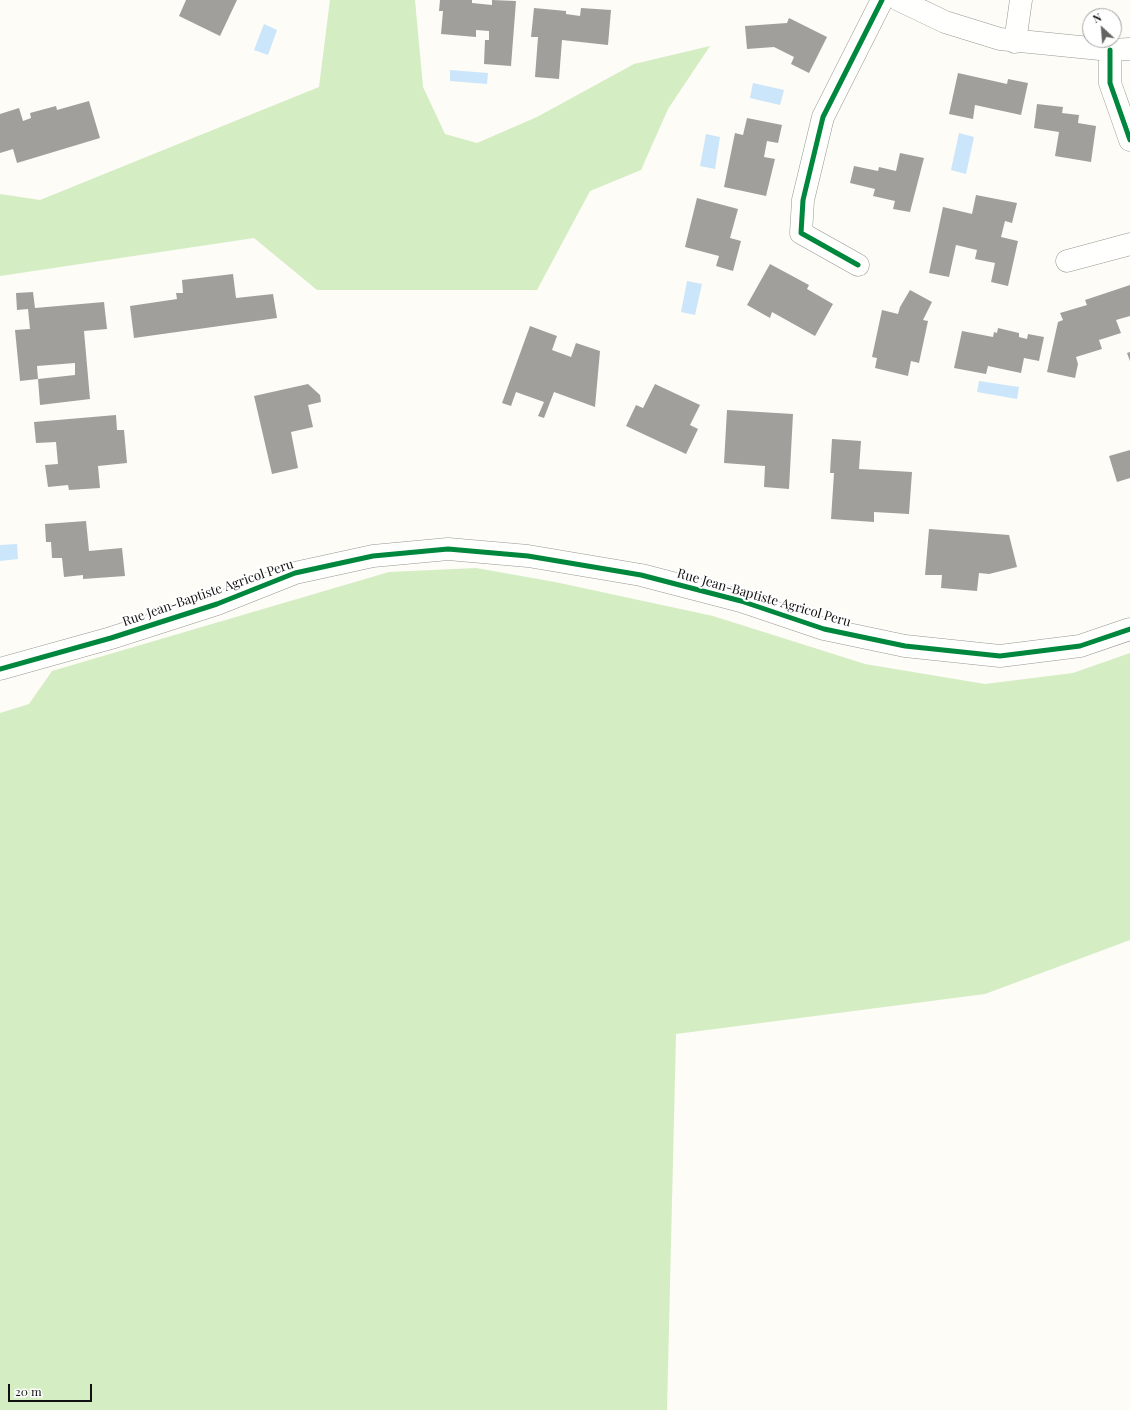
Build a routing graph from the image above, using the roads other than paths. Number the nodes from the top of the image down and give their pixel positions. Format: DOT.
graph roads {
  1 [pos="882,0"];
  2 [pos="899,0"];
  3 [pos="1021,0"];
  4 [pos="1015,42"];
  5 [pos="1120,50"];
  6 [pos="1130,140"];
  7 [pos="1130,244"];
  8 [pos="1066,261"];
  9 [pos="858,266"];
  10 [pos="1130,629"];
  11 [pos="0,669"];
  1 -- 9 [label="street"];
  2 -- 4 [label="street"];
  3 -- 4 [label="street"];
  4 -- 5 [label="street"];
  5 -- 6 [label="street"];
  7 -- 8 [label="street"];
  10 -- 11 [label="street, Rue Jean-Baptiste Agricol Peru"];
}
